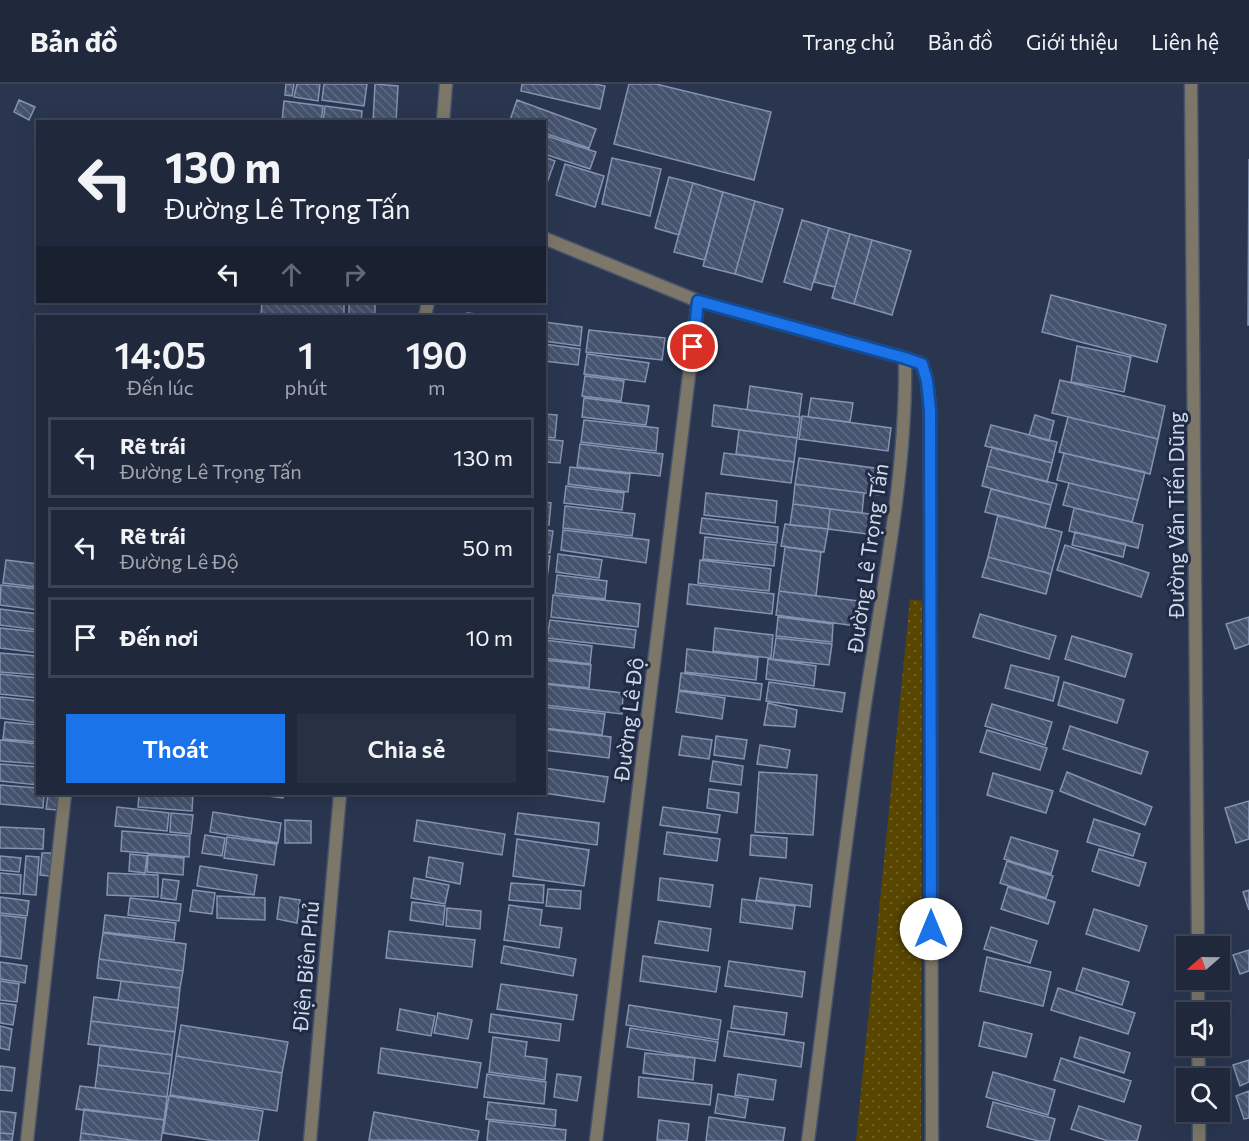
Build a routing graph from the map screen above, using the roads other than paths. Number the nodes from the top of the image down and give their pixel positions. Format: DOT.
graph roads {
  1 [pos="446,84"];
  2 [pos="1191,84"];
  3 [pos="443,120"];
  4 [pos="546,239"];
  5 [pos="698,301"];
  6 [pos="905,358"];
  7 [pos="65,795"];
  8 [pos="340,795"];
  9 [pos="1198,936"];
  10 [pos="1199,1122"];
  11 [pos="27,1141"];
  12 [pos="310,1141"];
  13 [pos="596,1141"];
  14 [pos="808,1141"];
  15 [pos="932,1141"];
  16 [pos="1199,1141"];
  1 -- 3 [label="street"];
  2 -- 9 [label="street, Đường Văn Tiến Dũng"];
  4 -- 5 [label="street"];
  5 -- 6 [label="street"];
  5 -- 13 [label="street, Đường Lê Độ"];
  6 -- 14 [label="street, Đường Lê Trọng Tấn"];
  6 -- 15 [label="street"];
  7 -- 11 [label="street"];
  8 -- 12 [label="street, Điện Biên Phủ"];
  10 -- 16 [label="street"];
}
